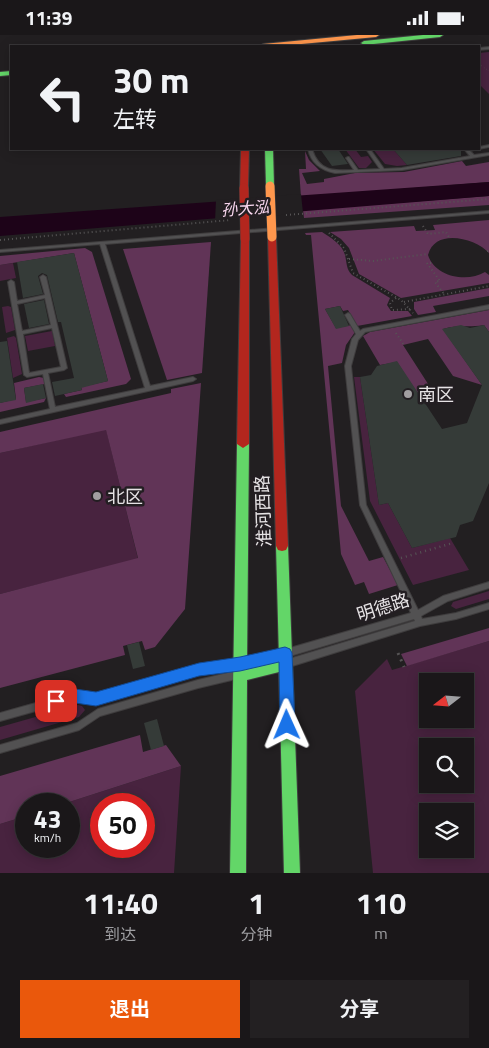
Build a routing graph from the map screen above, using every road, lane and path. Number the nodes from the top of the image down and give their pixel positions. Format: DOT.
graph roads {
  1 [pos="376,35"];
  2 [pos="440,35"];
  3 [pos="275,45"];
  4 [pos="341,45"];
  5 [pos="244,150"];
  6 [pos="269,150"];
  7 [pos="310,150"];
  8 [pos="369,150"];
  9 [pos="467,150"];
  10 [pos="489,154"];
  11 [pos="473,157"];
  12 [pos="348,159"];
  13 [pos="383,170"];
  14 [pos="357,171"];
  15 [pos="489,213"];
  16 [pos="422,223"];
  17 [pos="323,230"];
  18 [pos="450,239"];
  19 [pos="102,243"];
  20 [pos="0,251"];
  21 [pos="428,254"];
  22 [pos="349,259"];
  23 [pos="431,263"];
  24 [pos="44,277"];
  25 [pos="11,282"];
  26 [pos="489,286"];
  27 [pos="444,294"];
  28 [pos="48,296"];
  29 [pos="396,298"];
  30 [pos="404,301"];
  31 [pos="14,303"];
  32 [pos="489,307"];
  33 [pos="411,309"];
  34 [pos="348,315"];
  35 [pos="418,320"];
  36 [pos="54,326"];
  37 [pos="20,333"];
  38 [pos="359,334"];
  39 [pos="44,372"];
  40 [pos="193,379"];
  41 [pos="148,389"];
  42 [pos="53,410"];
  43 [pos="0,422"];
  44 [pos="452,543"];
  45 [pos="390,561"];
  46 [pos="489,585"];
  47 [pos="489,606"];
  48 [pos="416,615"];
  49 [pos="420,623"];
  50 [pos="398,653"];
  51 [pos="286,659"];
  52 [pos="404,667"];
  53 [pos="239,669"];
  54 [pos="0,717"];
  55 [pos="0,749"];
  56 [pos="238,873"];
  57 [pos="292,873"];
  1 -- 3 [label="main road"];
  2 -- 4 [label="main road"];
  5 -- 53 [label="main road, 淮河西路, bridge"];
  6 -- 51 [label="main road, 淮河西路, bridge"];
  7 -- 14 [label="lane"];
  8 -- 13 [label="lane"];
  9 -- 11 [label="lane"];
  10 -- 11 [label="lane"];
  11 -- 13 [label="lane"];
  12 -- 14 [label="lane"];
  13 -- 14 [label="lane"];
  15 -- 19 [label="lane"];
  16 -- 18 [label="path"];
  17 -- 22 [label="path"];
  19 -- 20 [label="lane"];
  19 -- 41 [label="lane"];
  21 -- 22 [label="path"];
  22 -- 29 [label="path"];
  23 -- 27 [label="path"];
  24 -- 28 [label="lane"];
  25 -- 31 [label="lane"];
  26 -- 27 [label="path"];
  27 -- 30 [label="path"];
  28 -- 31 [label="lane"];
  28 -- 36 [label="lane"];
  29 -- 30 [label="path"];
  29 -- 33 [label="path"];
  30 -- 33 [label="path"];
  31 -- 37 [label="lane"];
  32 -- 35 [label="lane"];
  33 -- 35 [label="path"];
  34 -- 38 [label="lane"];
  35 -- 38 [label="lane"];
  36 -- 37 [label="lane"];
  36 -- 39 [label="lane"];
  37 -- 39 [label="lane"];
  38 -- 45 [label="lane"];
  39 -- 42 [label="lane"];
  40 -- 41 [label="lane"];
  41 -- 42 [label="lane"];
  42 -- 43 [label="lane"];
  44 -- 45 [label="path"];
  45 -- 48 [label="lane"];
  46 -- 48 [label="lane, 明德路"];
  47 -- 49 [label="lane, 明德路"];
  48 -- 49 [label="lane"];
  48 -- 51 [label="lane, 明德路"];
  49 -- 51 [label="lane, 明德路"];
  50 -- 52 [label="path"];
  51 -- 53 [label="main road"];
  51 -- 57 [label="main road, 淮河西路"];
  53 -- 54 [label="lane"];
  53 -- 55 [label="lane"];
  53 -- 56 [label="main road, 淮河西路"];
}
